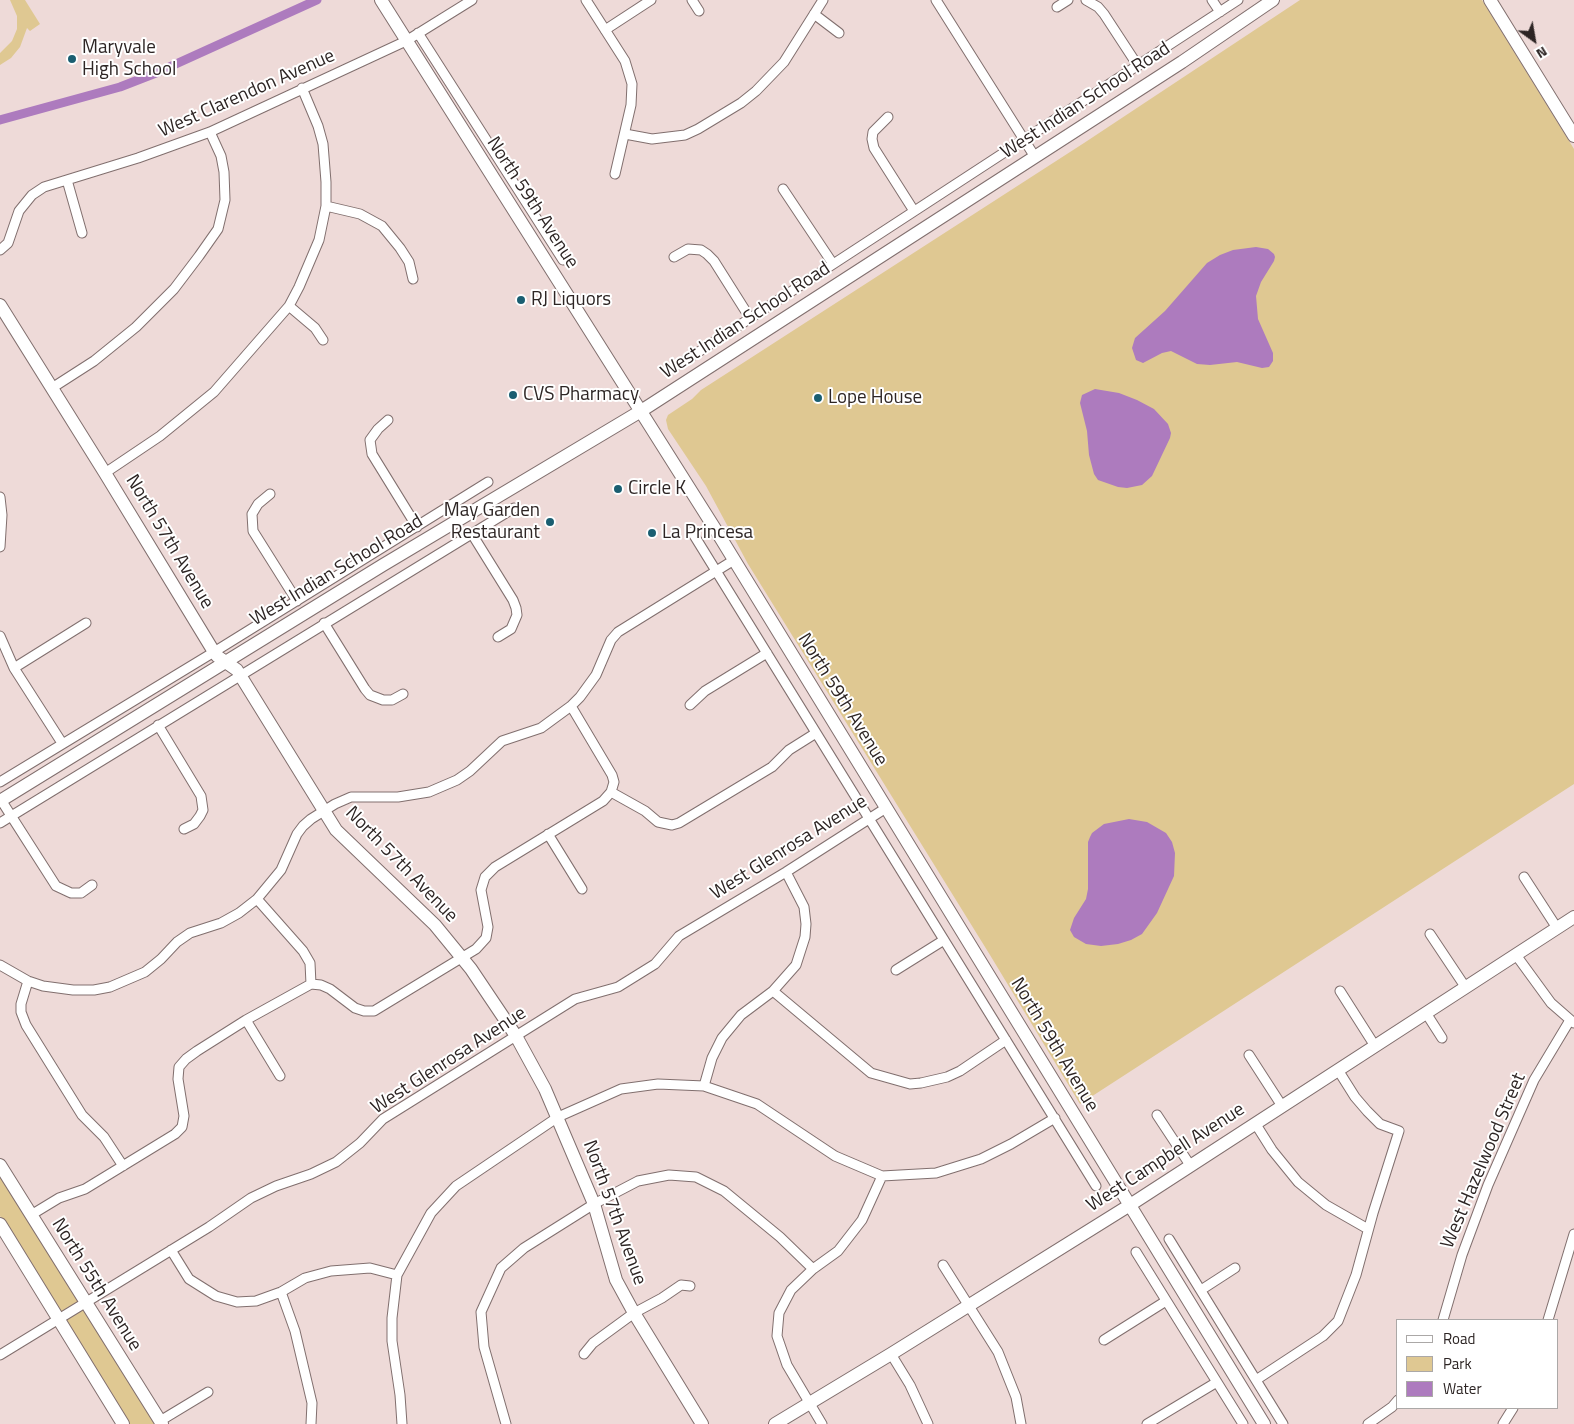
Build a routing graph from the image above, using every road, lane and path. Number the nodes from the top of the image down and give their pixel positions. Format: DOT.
graph roads {
  1 [pos="380,0"];
  2 [pos="472,0"];
  3 [pos="586,0"];
  4 [pos="651,0"];
  5 [pos="692,0"];
  6 [pos="823,0"];
  7 [pos="936,0"];
  8 [pos="1068,0"];
  9 [pos="1086,0"];
  10 [pos="1212,0"];
  11 [pos="1238,0"];
  12 [pos="1274,0"];
  13 [pos="1490,0"];
  14 [pos="1057,7"];
  15 [pos="699,11"];
  16 [pos="1220,12"];
  17 [pos="814,14"];
  18 [pos="605,30"];
  19 [pos="839,32"];
  20 [pos="418,33"];
  21 [pos="406,40"];
  22 [pos="1138,66"];
  23 [pos="302,88"];
  24 [pos="888,117"];
  25 [pos="210,132"];
  26 [pos="625,134"];
  27 [pos="1574,136"];
  28 [pos="1024,140"];
  29 [pos="1035,157"];
  30 [pos="615,174"];
  31 [pos="66,180"];
  32 [pos="782,189"];
  33 [pos="326,206"];
  34 [pos="914,211"];
  35 [pos="82,233"];
  36 [pos="0,250"];
  37 [pos="674,257"];
  38 [pos="563,260"];
  39 [pos="832,264"];
  40 [pos="413,279"];
  41 [pos="0,305"];
  42 [pos="288,306"];
  43 [pos="750,318"];
  44 [pos="323,340"];
  45 [pos="680,364"];
  46 [pos="52,388"];
  47 [pos="641,411"];
  48 [pos="388,420"];
  49 [pos="106,473"];
  50 [pos="488,482"];
  51 [pos="270,494"];
  52 [pos="0,496"];
  53 [pos="514,508"];
  54 [pos="416,526"];
  55 [pos="692,532"];
  56 [pos="472,534"];
  57 [pos="0,547"];
  58 [pos="734,560"];
  59 [pos="716,572"];
  60 [pos="297,601"];
  61 [pos="86,623"];
  62 [pos="324,623"];
  63 [pos="0,636"];
  64 [pos="498,637"];
  65 [pos="214,652"];
  66 [pos="766,652"];
  67 [pos="226,661"];
  68 [pos="14,668"];
  69 [pos="240,675"];
  70 [pos="403,694"];
  71 [pos="690,705"];
  72 [pos="571,706"];
  73 [pos="158,725"];
  74 [pos="816,733"];
  75 [pos="62,744"];
  76 [pos="0,782"];
  77 [pos="611,792"];
  78 [pos="1,801"];
  79 [pos="886,808"];
  80 [pos="324,811"];
  81 [pos="11,816"];
  82 [pos="869,818"];
  83 [pos="0,822"];
  84 [pos="184,829"];
  85 [pos="548,834"];
  86 [pos="786,872"];
  87 [pos="1524,877"];
  88 [pos="92,884"];
  89 [pos="582,889"];
  90 [pos="257,900"];
  91 [pos="1574,917"];
  92 [pos="1557,928"];
  93 [pos="1430,934"];
  94 [pos="944,940"];
  95 [pos="1516,954"];
  96 [pos="462,958"];
  97 [pos="0,965"];
  98 [pos="896,970"];
  99 [pos="28,981"];
  100 [pos="311,984"];
  101 [pos="1466,988"];
  102 [pos="773,991"];
  103 [pos="1340,991"];
  104 [pos="1426,1014"];
  105 [pos="246,1020"];
  106 [pos="1572,1022"];
  107 [pos="516,1036"];
  108 [pos="1442,1038"];
  109 [pos="1006,1040"];
  110 [pos="1375,1046"];
  111 [pos="1249,1055"];
  112 [pos="1338,1070"];
  113 [pos="280,1076"];
  114 [pos="704,1086"];
  115 [pos="1282,1106"];
  116 [pos="1157,1114"];
  117 [pos="558,1118"];
  118 [pos="1055,1118"];
  119 [pos="1255,1123"];
  120 [pos="0,1165"];
  121 [pos="1190,1165"];
  122 [pos="123,1166"];
  123 [pos="882,1176"];
  124 [pos="1096,1186"];
  125 [pos="594,1204"];
  126 [pos="1130,1205"];
  127 [pos="31,1215"];
  128 [pos="0,1224"];
  129 [pos="1368,1229"];
  130 [pos="1574,1234"];
  131 [pos="1169,1239"];
  132 [pos="172,1250"];
  133 [pos="1136,1252"];
  134 [pos="943,1265"];
  135 [pos="1235,1268"];
  136 [pos="813,1269"];
  137 [pos="397,1275"];
  138 [pos="690,1286"];
  139 [pos="1200,1290"];
  140 [pos="281,1292"];
  141 [pos="1166,1301"];
  142 [pos="85,1303"];
  143 [pos="968,1305"];
  144 [pos="634,1313"];
  145 [pos="59,1319"];
  146 [pos="1443,1319"];
  147 [pos="1548,1319"];
  148 [pos="1104,1340"];
  149 [pos="584,1354"];
  150 [pos="891,1354"];
  151 [pos="0,1355"];
  152 [pos="1256,1380"];
  153 [pos="1216,1382"];
  154 [pos="208,1392"];
  155 [pos="1396,1402"];
  156 [pos="809,1404"];
  157 [pos="1511,1409"];
  158 [pos="161,1423"];
  159 [pos="123,1424"];
  160 [pos="311,1424"];
  161 [pos="402,1424"];
  162 [pos="506,1424"];
  163 [pos="702,1424"];
  164 [pos="775,1424"];
  165 [pos="822,1424"];
  166 [pos="928,1424"];
  167 [pos="1021,1424"];
  168 [pos="1147,1424"];
  169 [pos="1243,1424"];
  170 [pos="1264,1424"];
  171 [pos="1283,1424"];
  172 [pos="1368,1424"];
  173 [pos="1503,1424"];
  1 -- 21 [label="main road, North 59th Avenue"];
  2 -- 20 [label="street, West Clarendon Avenue"];
  3 -- 18 [label="street"];
  4 -- 18 [label="street"];
  5 -- 15 [label="street"];
  6 -- 17 [label="street"];
  7 -- 28 [label="street"];
  8 -- 14 [label="street"];
  9 -- 22 [label="street"];
  10 -- 16 [label="street"];
  11 -- 16 [label="street, West Indian School Road"];
  12 -- 29 [label="main road, West Indian School Road"];
  13 -- 27 [label="main road"];
  16 -- 22 [label="street, West Indian School Road"];
  17 -- 19 [label="street"];
  17 -- 26 [label="street"];
  18 -- 26 [label="street"];
  20 -- 21 [label="street, West Clarendon Avenue"];
  20 -- 38 [label="street, North 59th Avenue"];
  21 -- 23 [label="street, West Clarendon Avenue"];
  21 -- 47 [label="main road, North 59th Avenue"];
  22 -- 28 [label="street, West Indian School Road"];
  23 -- 25 [label="street, West Clarendon Avenue"];
  23 -- 33 [label="street"];
  24 -- 34 [label="street"];
  25 -- 31 [label="street, West Clarendon Avenue"];
  25 -- 46 [label="street"];
  26 -- 30 [label="street"];
  28 -- 29 [label="street"];
  28 -- 34 [label="street, West Indian School Road"];
  29 -- 47 [label="main road, West Indian School Road"];
  31 -- 35 [label="street"];
  31 -- 36 [label="street, West Clarendon Avenue"];
  32 -- 39 [label="street"];
  33 -- 40 [label="street"];
  33 -- 42 [label="street"];
  34 -- 39 [label="street, West Indian School Road"];
  37 -- 43 [label="street"];
  39 -- 43 [label="street, West Indian School Road"];
  41 -- 46 [label="main road, North 57th Avenue"];
  42 -- 44 [label="street"];
  42 -- 49 [label="street"];
  43 -- 45 [label="street, West Indian School Road"];
  46 -- 49 [label="main road, North 57th Avenue"];
  47 -- 58 [label="main road, North 59th Avenue"];
  47 -- 67 [label="main road, West Indian School Road"];
  48 -- 54 [label="street"];
  49 -- 65 [label="main road, North 57th Avenue"];
  50 -- 54 [label="street, West Indian School Road"];
  51 -- 60 [label="street"];
  52 -- 57 [label="street"];
  53 -- 56 [label="street, West Indian School Road"];
  54 -- 60 [label="street, West Indian School Road"];
  55 -- 59 [label="street, North 59th Avenue"];
  56 -- 62 [label="street, West Indian School Road"];
  56 -- 64 [label="street"];
  58 -- 59 [label="street"];
  58 -- 79 [label="main road, North 59th Avenue"];
  59 -- 66 [label="street, North 59th Avenue"];
  59 -- 72 [label="street"];
  60 -- 65 [label="street, West Indian School Road"];
  61 -- 68 [label="street"];
  62 -- 69 [label="street, West Indian School Road"];
  62 -- 70 [label="street"];
  63 -- 68 [label="street"];
  65 -- 67 [label="main road, North 57th Avenue"];
  65 -- 75 [label="street, West Indian School Road"];
  66 -- 71 [label="street"];
  66 -- 74 [label="street, North 59th Avenue"];
  67 -- 69 [label="main road, North 57th Avenue"];
  67 -- 78 [label="main road, West Indian School Road"];
  68 -- 75 [label="street"];
  69 -- 73 [label="street, West Indian School Road"];
  69 -- 80 [label="main road, North 57th Avenue"];
  72 -- 77 [label="street"];
  72 -- 80 [label="street"];
  73 -- 81 [label="street, West Indian School Road"];
  73 -- 84 [label="street"];
  74 -- 77 [label="street"];
  74 -- 82 [label="street, North 59th Avenue"];
  75 -- 76 [label="street, West Indian School Road"];
  77 -- 85 [label="street"];
  78 -- 81 [label="street"];
  79 -- 82 [label="street, West Glenrosa Avenue"];
  79 -- 126 [label="main road, North 59th Avenue"];
  80 -- 90 [label="street"];
  80 -- 96 [label="main road, North 57th Avenue"];
  81 -- 83 [label="street, West Indian School Road"];
  81 -- 88 [label="street"];
  82 -- 86 [label="street, West Glenrosa Avenue"];
  82 -- 94 [label="street, North 59th Avenue"];
  85 -- 89 [label="street"];
  85 -- 96 [label="street"];
  86 -- 102 [label="street"];
  86 -- 107 [label="street, West Glenrosa Avenue"];
  87 -- 92 [label="street"];
  90 -- 99 [label="street"];
  90 -- 100 [label="street"];
  91 -- 92 [label="main road, West Campbell Avenue"];
  92 -- 95 [label="main road, West Campbell Avenue"];
  93 -- 101 [label="street"];
  94 -- 98 [label="street"];
  94 -- 109 [label="street, North 59th Avenue"];
  95 -- 101 [label="main road, West Campbell Avenue"];
  95 -- 106 [label="street"];
  96 -- 100 [label="street"];
  96 -- 107 [label="main road, North 57th Avenue"];
  97 -- 99 [label="street"];
  99 -- 122 [label="street"];
  100 -- 105 [label="street"];
  101 -- 104 [label="main road, West Campbell Avenue"];
  102 -- 109 [label="street"];
  102 -- 114 [label="street"];
  103 -- 110 [label="street"];
  104 -- 108 [label="street"];
  104 -- 110 [label="main road, West Campbell Avenue"];
  105 -- 113 [label="street"];
  105 -- 122 [label="street"];
  106 -- 146 [label="street, West Hazelwood Street"];
  107 -- 117 [label="main road, North 57th Avenue"];
  107 -- 132 [label="street, West Glenrosa Avenue"];
  109 -- 118 [label="street, North 59th Avenue"];
  110 -- 112 [label="main road, West Campbell Avenue"];
  111 -- 115 [label="street"];
  112 -- 115 [label="main road, West Campbell Avenue"];
  112 -- 129 [label="street"];
  114 -- 117 [label="street"];
  114 -- 123 [label="street"];
  115 -- 119 [label="main road, West Campbell Avenue"];
  116 -- 121 [label="street"];
  117 -- 125 [label="main road, North 57th Avenue"];
  117 -- 137 [label="street"];
  118 -- 123 [label="street"];
  118 -- 124 [label="street, North 59th Avenue"];
  119 -- 121 [label="main road, West Campbell Avenue"];
  119 -- 129 [label="street"];
  120 -- 127 [label="main road, North 55th Avenue"];
  121 -- 126 [label="main road, West Campbell Avenue"];
  122 -- 127 [label="street"];
  123 -- 136 [label="street"];
  125 -- 136 [label="street"];
  125 -- 144 [label="main road, North 57th Avenue"];
  125 -- 162 [label="street"];
  126 -- 143 [label="main road, West Campbell Avenue"];
  126 -- 170 [label="main road, North 59th Avenue"];
  127 -- 142 [label="main road, North 55th Avenue"];
  128 -- 145 [label="main road"];
  129 -- 152 [label="street"];
  130 -- 147 [label="street"];
  131 -- 139 [label="street"];
  132 -- 140 [label="street"];
  132 -- 142 [label="street, West Glenrosa Avenue"];
  133 -- 141 [label="street"];
  134 -- 143 [label="street"];
  135 -- 139 [label="street"];
  136 -- 156 [label="street"];
  137 -- 140 [label="street"];
  137 -- 161 [label="street"];
  138 -- 144 [label="street"];
  139 -- 152 [label="street"];
  140 -- 160 [label="street"];
  141 -- 148 [label="street"];
  141 -- 153 [label="street"];
  142 -- 145 [label="street, West Glenrosa Avenue"];
  142 -- 158 [label="main road, North 55th Avenue"];
  143 -- 150 [label="main road, West Campbell Avenue"];
  143 -- 167 [label="street"];
  144 -- 149 [label="street"];
  144 -- 163 [label="main road, North 57th Avenue"];
  145 -- 151 [label="street, West Glenrosa Avenue"];
  145 -- 159 [label="main road"];
  150 -- 156 [label="main road, West Campbell Avenue"];
  150 -- 166 [label="street"];
  152 -- 171 [label="street"];
  153 -- 168 [label="street"];
  153 -- 169 [label="street"];
  154 -- 158 [label="street"];
  155 -- 172 [label="street"];
  156 -- 164 [label="main road, West Campbell Avenue"];
  156 -- 165 [label="street"];
  157 -- 173 [label="street"];
}
